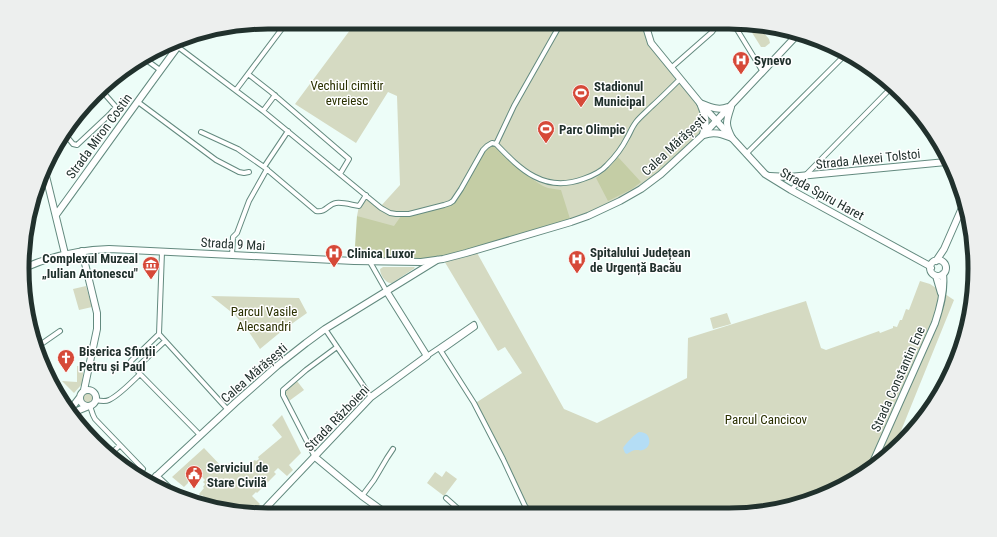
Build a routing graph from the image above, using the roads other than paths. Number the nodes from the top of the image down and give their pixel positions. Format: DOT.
graph roads {
  1 [pos="282,29"];
  2 [pos="558,29"];
  3 [pos="648,29"];
  4 [pos="714,29"];
  5 [pos="738,30"];
  6 [pos="795,39"];
  7 [pos="178,47"];
  8 [pos="842,58"];
  9 [pos="148,61"];
  10 [pos="671,68"];
  11 [pos="160,70"];
  12 [pos="763,72"];
  13 [pos="248,74"];
  14 [pos="680,79"];
  15 [pos="236,90"];
  16 [pos="889,90"];
  17 [pos="105,94"];
  18 [pos="275,95"];
  19 [pos="138,102"];
  20 [pos="700,103"];
  21 [pos="731,105"];
  22 [pos="263,111"];
  23 [pos="716,121"];
  24 [pos="288,131"];
  25 [pos="201,132"];
  26 [pos="702,135"];
  27 [pos="68,137"];
  28 [pos="732,138"];
  29 [pos="496,144"];
  30 [pos="746,154"];
  31 [pos="943,162"];
  32 [pos="266,168"];
  33 [pos="249,172"];
  34 [pos="340,174"];
  35 [pos="768,176"];
  36 [pos="804,176"];
  37 [pos="47,178"];
  38 [pos="791,190"];
  39 [pos="366,196"];
  40 [pos="961,211"];
  41 [pos="56,215"];
  42 [pos="944,249"];
  43 [pos="82,251"];
  44 [pos="162,252"];
  45 [pos="65,254"];
  46 [pos="232,255"];
  47 [pos="440,260"];
  48 [pos="936,261"];
  49 [pos="370,262"];
  50 [pos="945,264"];
  51 [pos="29,266"];
  52 [pos="931,268"];
  53 [pos="943,274"];
  54 [pos="936,276"];
  55 [pos="387,292"];
  56 [pos="942,296"];
  57 [pos="325,329"];
  58 [pos="60,331"];
  59 [pos="160,334"];
  60 [pos="165,341"];
  61 [pos="42,344"];
  62 [pos="337,347"];
  63 [pos="440,349"];
  64 [pos="427,356"];
  65 [pos="135,369"];
  66 [pos="140,374"];
  67 [pos="84,390"];
  68 [pos="371,397"];
  69 [pos="80,398"];
  70 [pos="96,400"];
  71 [pos="89,406"];
  72 [pos="73,407"];
  73 [pos="228,410"];
  74 [pos="76,411"];
  75 [pos="200,435"];
  76 [pos="120,445"];
  77 [pos="393,449"];
  78 [pos="114,451"];
  79 [pos="315,457"];
  80 [pos="875,458"];
  81 [pos="143,469"];
  82 [pos="156,476"];
  83 [pos="154,478"];
  84 [pos="164,483"];
  85 [pos="362,496"];
  86 [pos="446,498"];
  87 [pos="266,508"];
  88 [pos="379,508"];
  89 [pos="457,508"];
  90 [pos="526,508"];
  1 -- 13 [label="street"];
  2 -- 29 [label="street"];
  3 -- 10 [label="main road, Strada Spiru Haret"];
  4 -- 10 [label="street"];
  5 -- 12 [label="street"];
  6 -- 12 [label="main road, Calea Mărășești"];
  7 -- 11 [label="main road, Strada Miron Costin"];
  7 -- 15 [label="street"];
  8 -- 30 [label="street"];
  9 -- 11 [label="street"];
  10 -- 14 [label="main road, Strada Spiru Haret"];
  11 -- 19 [label="main road, Strada Miron Costin"];
  12 -- 21 [label="main road, Calea Mărășești"];
  13 -- 15 [label="street"];
  13 -- 18 [label="street"];
  14 -- 20 [label="main road, Strada Spiru Haret"];
  14 -- 29 [label="street"];
  15 -- 22 [label="street"];
  16 -- 36 [label="street"];
  17 -- 27 [label="street"];
  18 -- 22 [label="street"];
  18 -- 34 [label="street"];
  19 -- 33 [label="street"];
  19 -- 41 [label="main road, Strada Miron Costin"];
  20 -- 21 [label="main road"];
  20 -- 23 [label="main road, Strada Spiru Haret"];
  20 -- 26 [label="main road"];
  21 -- 23 [label="main road, Calea Mărășești"];
  21 -- 28 [label="main road"];
  22 -- 24 [label="street"];
  23 -- 26 [label="main road, Calea Mărășești"];
  23 -- 28 [label="main road, Strada Spiru Haret"];
  24 -- 32 [label="street"];
  24 -- 34 [label="street"];
  25 -- 32 [label="street"];
  26 -- 28 [label="main road"];
  26 -- 47 [label="main road, Calea Mărășești"];
  28 -- 30 [label="main road, Strada Spiru Haret"];
  29 -- 39 [label="street"];
  30 -- 35 [label="main road, Strada Spiru Haret"];
  31 -- 36 [label="main road, Strada Alexei Tolstoi"];
  32 -- 39 [label="street"];
  32 -- 46 [label="street"];
  34 -- 39 [label="street"];
  35 -- 36 [label="main road, Strada Alexei Tolstoi"];
  35 -- 38 [label="main road, Strada Spiru Haret"];
  36 -- 38 [label="street"];
  37 -- 41 [label="main road"];
  38 -- 52 [label="main road, Strada Spiru Haret"];
  40 -- 42 [label="main road"];
  41 -- 45 [label="main road"];
  42 -- 48 [label="main road"];
  42 -- 50 [label="main road"];
  43 -- 44 [label="main road, Strada 9 Mai"];
  43 -- 45 [label="main road, Strada 9 Mai"];
  43 -- 67 [label="main road"];
  44 -- 46 [label="main road, Strada 9 Mai"];
  44 -- 59 [label="street"];
  45 -- 51 [label="main road, Strada 9 Mai"];
  46 -- 49 [label="main road, Strada 9 Mai"];
  47 -- 49 [label="main road, Strada 9 Mai"];
  47 -- 55 [label="main road, Calea Mărășești"];
  48 -- 50 [label="main road"];
  48 -- 52 [label="main road"];
  49 -- 55 [label="street"];
  50 -- 53 [label="main road"];
  52 -- 54 [label="main road"];
  53 -- 54 [label="main road"];
  53 -- 56 [label="main road, Strada Constantin Ene"];
  54 -- 56 [label="main road, Strada Constantin Ene"];
  55 -- 57 [label="main road, Calea Mărășești"];
  55 -- 64 [label="main road"];
  56 -- 80 [label="main road, Strada Constantin Ene"];
  57 -- 62 [label="street"];
  57 -- 73 [label="main road, Calea Mărășești"];
  58 -- 61 [label="street"];
  59 -- 60 [label="street"];
  59 -- 65 [label="street"];
  60 -- 65 [label="street"];
  60 -- 73 [label="street"];
  62 -- 68 [label="street"];
  62 -- 79 [label="street"];
  63 -- 63 [label="street"];
  63 -- 64 [label="street"];
  63 -- 90 [label="street"];
  64 -- 68 [label="main road, Strada Războieni"];
  65 -- 66 [label="street"];
  66 -- 70 [label="street"];
  66 -- 75 [label="street"];
  67 -- 69 [label="main road"];
  67 -- 70 [label="main road"];
  68 -- 79 [label="main road, Strada Războieni"];
  69 -- 71 [label="main road"];
  69 -- 72 [label="main road"];
  70 -- 71 [label="main road"];
  71 -- 74 [label="main road"];
  71 -- 76 [label="street"];
  73 -- 75 [label="main road, Calea Mărășești"];
  75 -- 82 [label="main road, Calea Mărășești"];
  76 -- 78 [label="street"];
  76 -- 81 [label="street"];
  77 -- 85 [label="street"];
  79 -- 85 [label="main road"];
  79 -- 87 [label="main road, Strada Războieni"];
  82 -- 83 [label="main road, Calea Mărășești"];
  82 -- 84 [label="main road"];
  85 -- 88 [label="main road"];
  86 -- 89 [label="street"];
}
